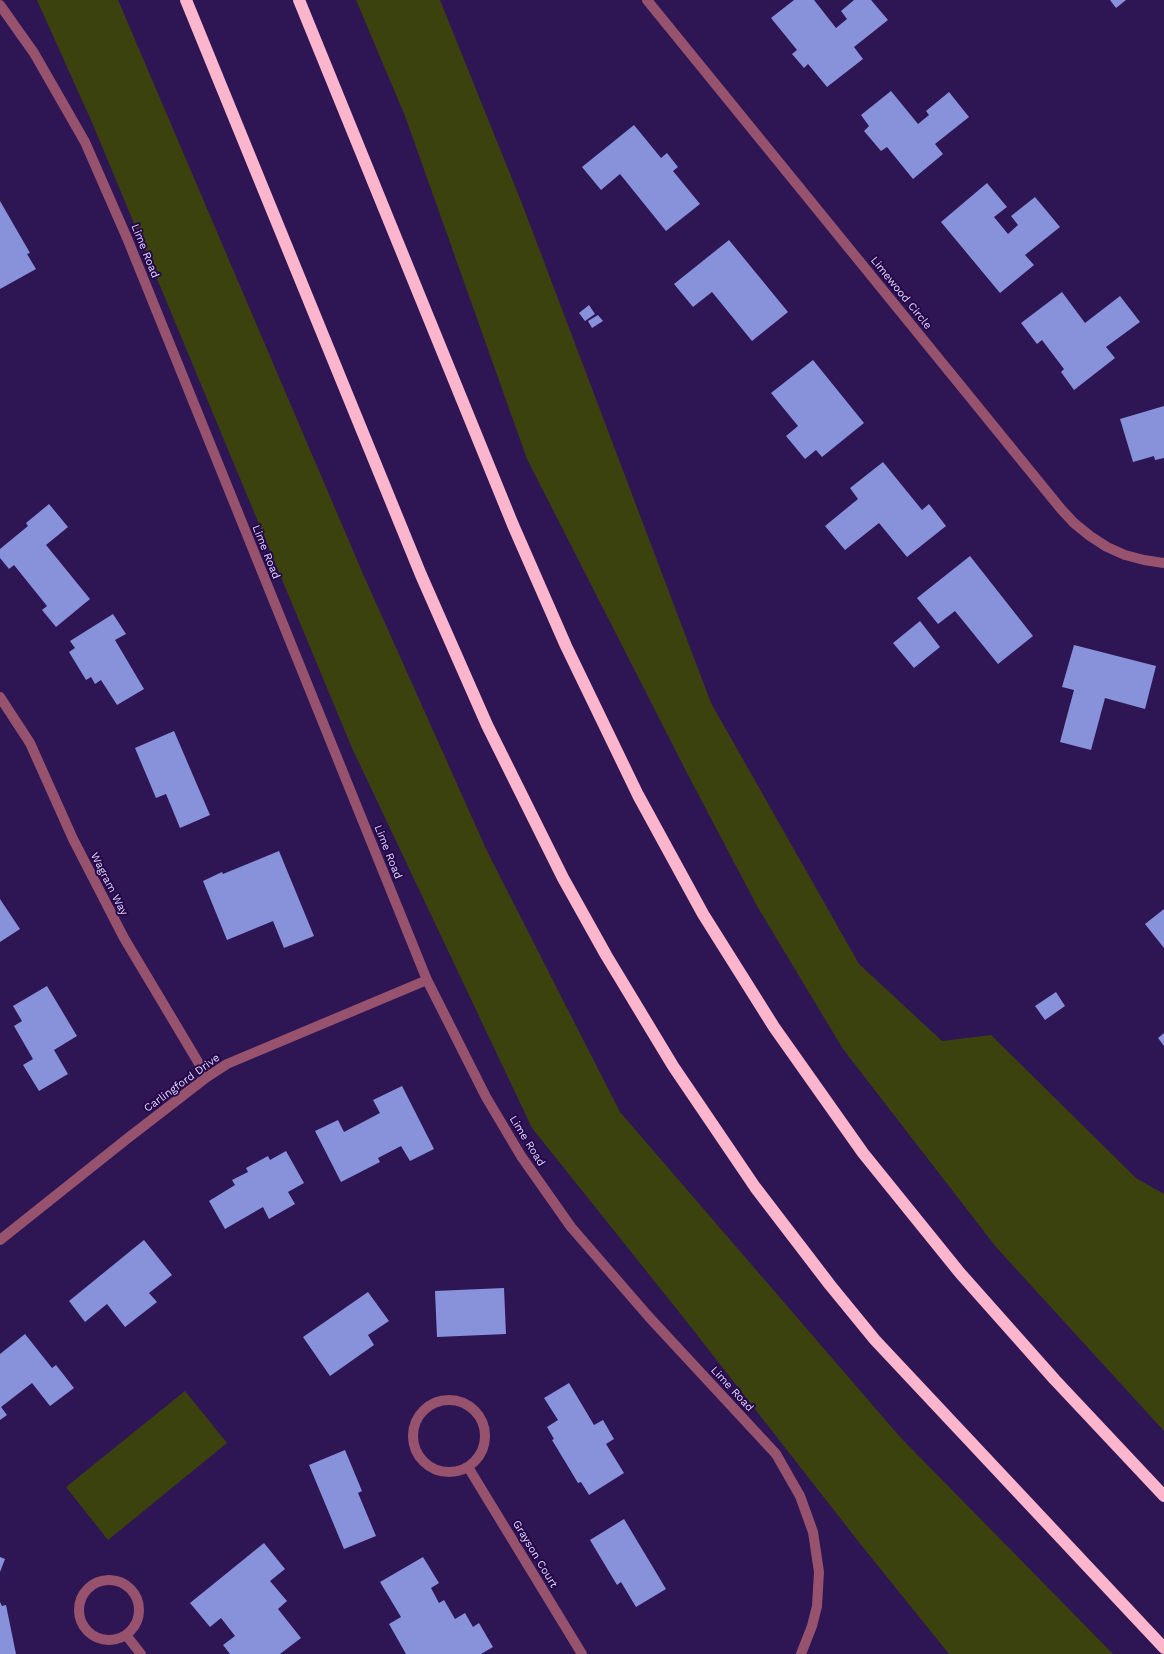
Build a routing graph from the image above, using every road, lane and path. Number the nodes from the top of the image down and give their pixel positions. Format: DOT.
graph roads {
  1 [pos="186,0"];
  2 [pos="299,0"];
  3 [pos="647,0"];
  4 [pos="0,5"];
  5 [pos="1164,563"];
  6 [pos="0,696"];
  7 [pos="427,980"];
  8 [pos="207,1077"];
  9 [pos="0,1240"];
  10 [pos="468,1467"];
  11 [pos="1164,1496"];
  12 [pos="126,1635"];
  13 [pos="1164,1648"];
  14 [pos="802,1652"];
  15 [pos="142,1654"];
  16 [pos="582,1654"];
  1 -- 13 [label="highway"];
  2 -- 11 [label="highway"];
  3 -- 5 [label="street, Limewood Circle"];
  4 -- 7 [label="street, Lime Road"];
  6 -- 8 [label="street, Wagram Way"];
  7 -- 8 [label="street, Carlingford Drive"];
  7 -- 14 [label="street, Lime Road"];
  8 -- 9 [label="street, Carlingford Drive"];
  10 -- 10 [label="street"];
  10 -- 16 [label="street, Grayson Court"];
  12 -- 12 [label="street"];
  12 -- 15 [label="street"];
}
